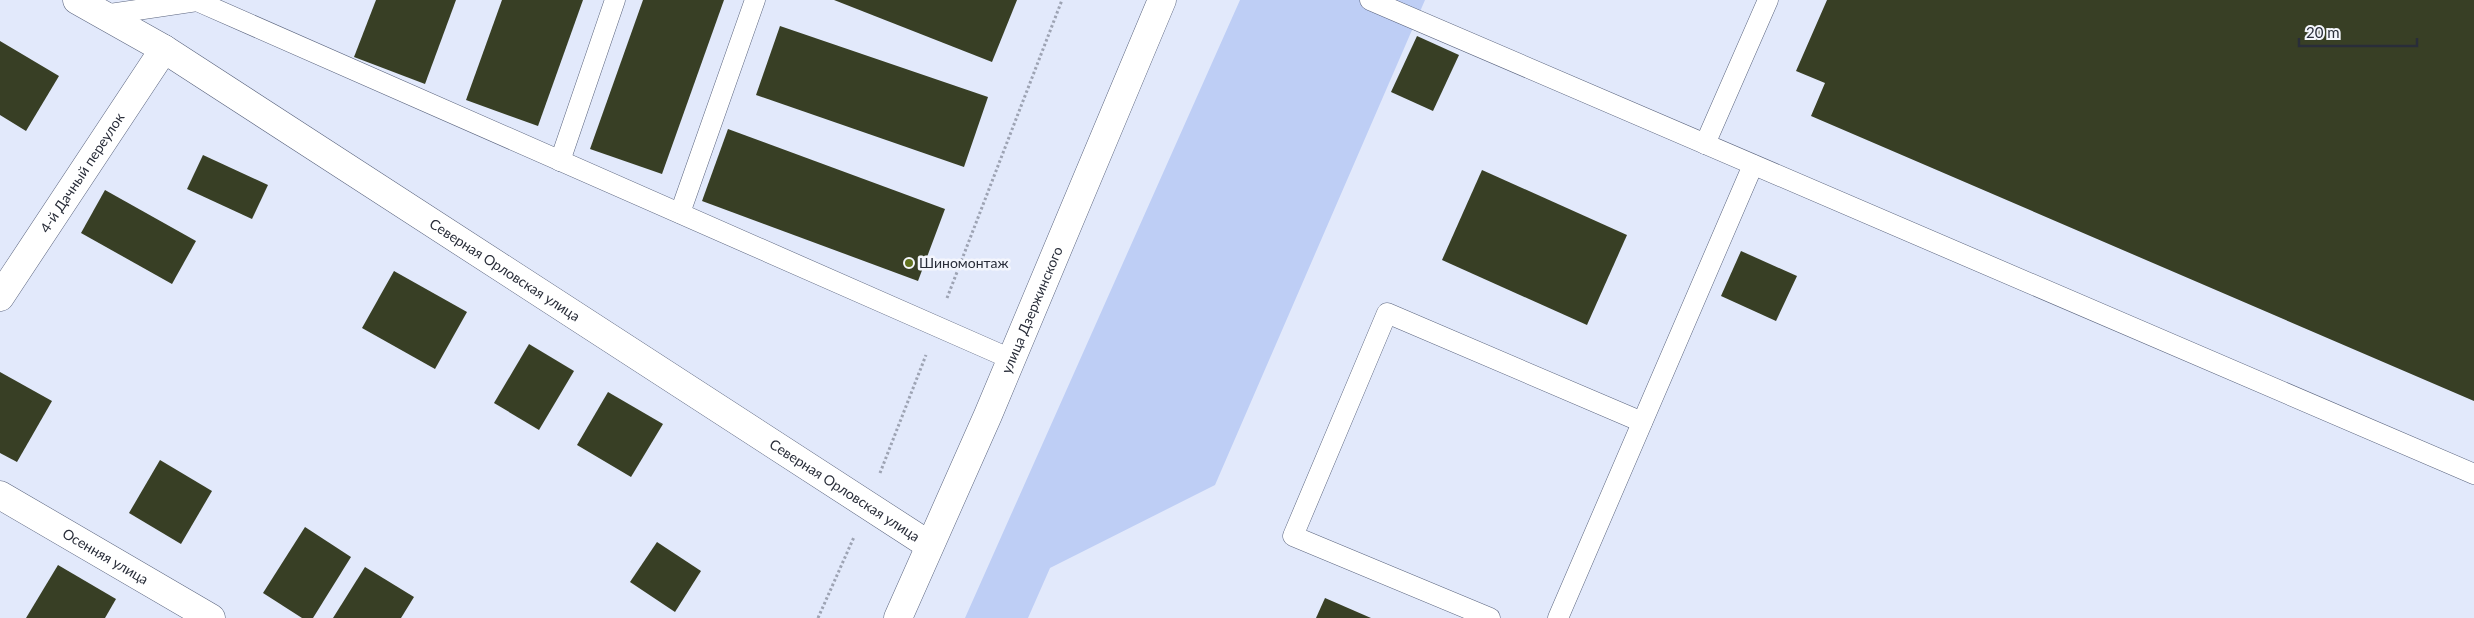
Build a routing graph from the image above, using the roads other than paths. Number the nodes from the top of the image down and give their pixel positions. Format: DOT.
graph roads {
  1 [pos="77,0"];
  2 [pos="615,0"];
  3 [pos="755,0"];
  4 [pos="1162,0"];
  5 [pos="1370,0"];
  6 [pos="1768,0"];
  7 [pos="103,15"];
  8 [pos="164,49"];
  9 [pos="1705,144"];
  10 [pos="560,161"];
  11 [pos="1753,164"];
  12 [pos="680,214"];
  13 [pos="0,297"];
  14 [pos="1011,359"];
  15 [pos="1642,422"];
  16 [pos="2474,474"];
  17 [pos="0,495"];
  18 [pos="929,545"];
  19 [pos="211,618"];
  20 [pos="898,618"];
  21 [pos="1490,618"];
  22 [pos="1558,618"];
  1 -- 7 [label="main road, Северная Орловская улица"];
  2 -- 10 [label="lane"];
  3 -- 12 [label="lane"];
  4 -- 14 [label="main road, улица Дзержинского"];
  5 -- 9 [label="lane"];
  6 -- 9 [label="lane"];
  7 -- 8 [label="main road, Северная Орловская улица"];
  7 -- 10 [label="lane"];
  8 -- 13 [label="main road, 4-й Дачный переулок"];
  8 -- 18 [label="main road, Северная Орловская улица"];
  9 -- 11 [label="lane"];
  10 -- 12 [label="lane"];
  11 -- 15 [label="lane"];
  11 -- 16 [label="lane"];
  12 -- 14 [label="lane"];
  14 -- 18 [label="main road, улица Дзержинского"];
  15 -- 21 [label="lane"];
  15 -- 22 [label="lane"];
  17 -- 19 [label="main road, Осенняя улица"];
  18 -- 20 [label="main road, улица Дзержинского"];
}
